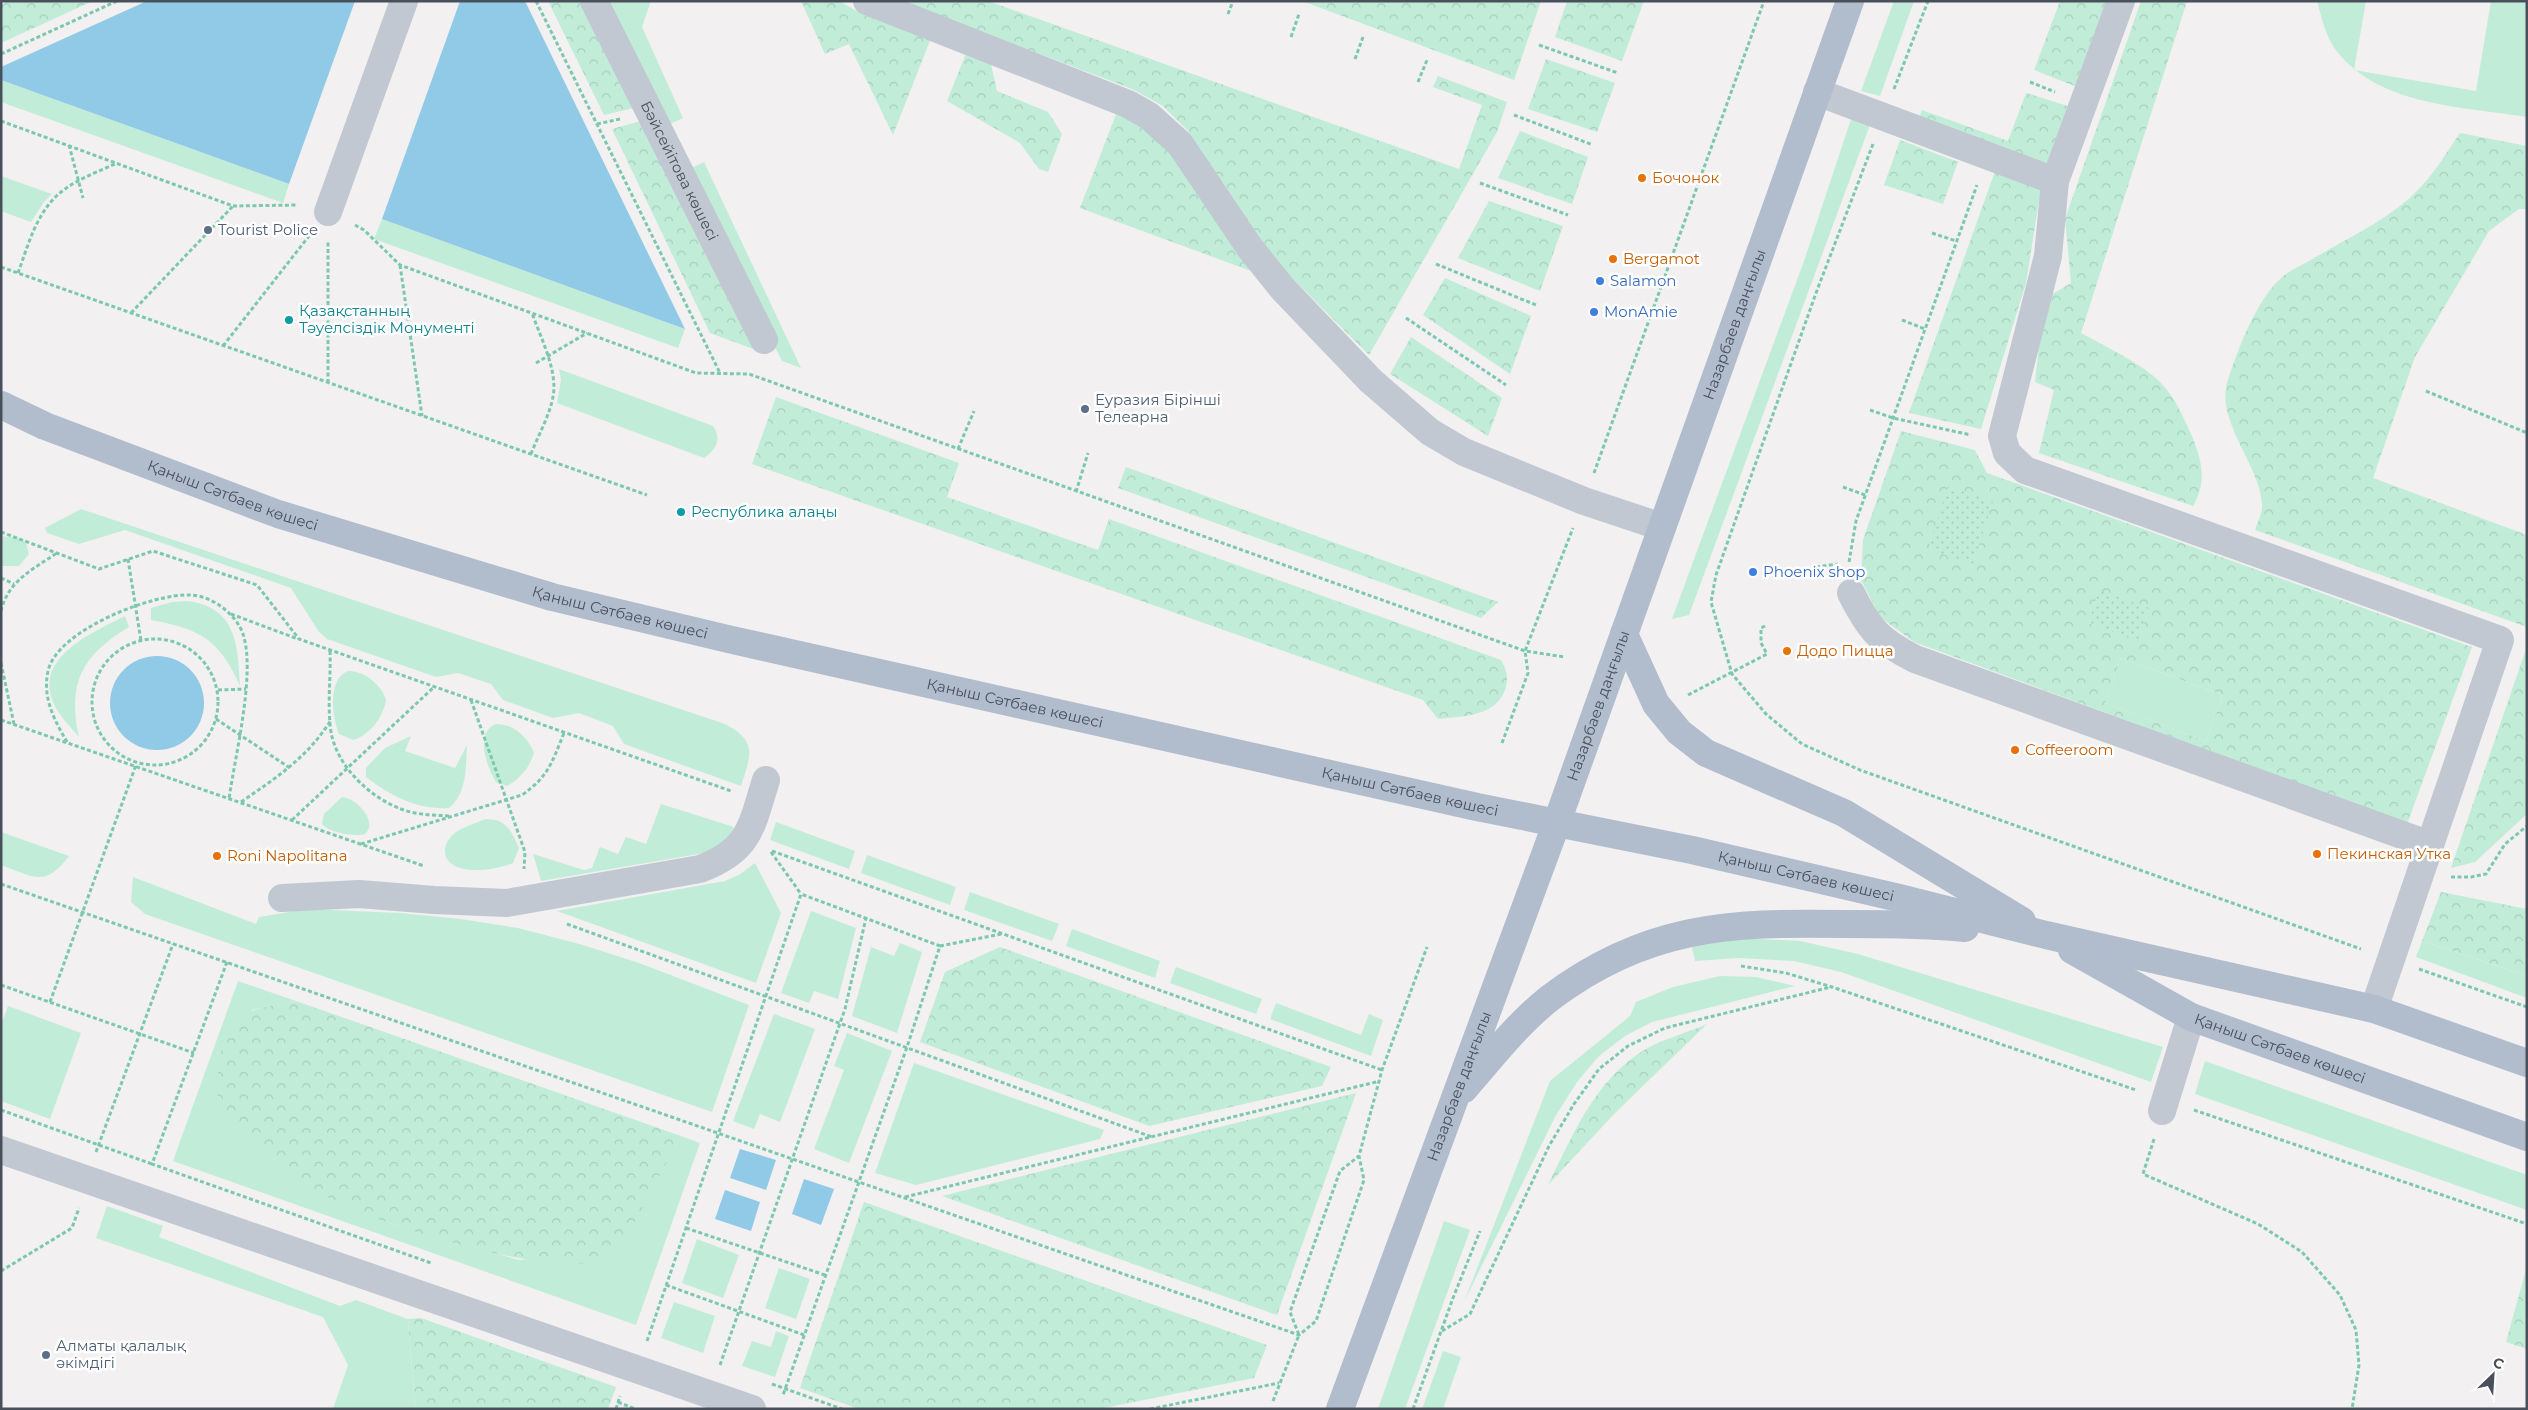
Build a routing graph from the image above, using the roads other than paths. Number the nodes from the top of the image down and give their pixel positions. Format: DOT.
graph roads {
  1 [pos="404,1"];
  2 [pos="594,1"];
  3 [pos="867,1"];
  4 [pos="1850,1"];
  5 [pos="2121,1"];
  6 [pos="1817,92"];
  7 [pos="2055,181"];
  8 [pos="328,212"];
  9 [pos="764,340"];
  10 [pos="1,405"];
  11 [pos="1662,526"];
  12 [pos="1851,594"];
  13 [pos="1624,634"];
  14 [pos="763,791"];
  15 [pos="1557,822"];
  16 [pos="2430,845"];
  17 [pos="282,898"];
  18 [pos="2046,935"];
  19 [pos="2374,1009"];
  20 [pos="2191,1017"];
  21 [pos="2527,1063"];
  22 [pos="1454,1101"];
  23 [pos="2162,1111"];
  24 [pos="2527,1137"];
  25 [pos="1,1150"];
  26 [pos="1338,1408"];
  27 [pos="752,1409"];
  1 -- 8 [label="street"];
  2 -- 9 [label="street, Бәйсейітова көшесі"];
  3 -- 11 [label="street"];
  4 -- 6 [label="main road, Назарбаев даңғылы"];
  5 -- 7 [label="street"];
  6 -- 7 [label="street"];
  6 -- 11 [label="main road, Назарбаев даңғылы"];
  7 -- 16 [label="street"];
  10 -- 15 [label="main road, Қаныш Сәтбаев көшесі"];
  11 -- 13 [label="main road, Назарбаев даңғылы"];
  12 -- 16 [label="street"];
  13 -- 15 [label="main road, Назарбаев даңғылы"];
  13 -- 18 [label="main road"];
  14 -- 17 [label="street"];
  15 -- 18 [label="main road, Қаныш Сәтбаев көшесі"];
  15 -- 22 [label="main road, Назарбаев даңғылы"];
  16 -- 19 [label="street"];
  18 -- 19 [label="main road, Қаныш Сәтбаев көшесі"];
  18 -- 20 [label="main road, Қаныш Сәтбаев көшесі"];
  18 -- 22 [label="main road, Қаныш Сәтбаев көшесі"];
  19 -- 21 [label="main road, Қаныш Сәтбаев көшесі"];
  20 -- 23 [label="street"];
  20 -- 24 [label="main road, Қаныш Сәтбаев көшесі"];
  22 -- 26 [label="main road, Назарбаев даңғылы"];
  25 -- 27 [label="street"];
}
